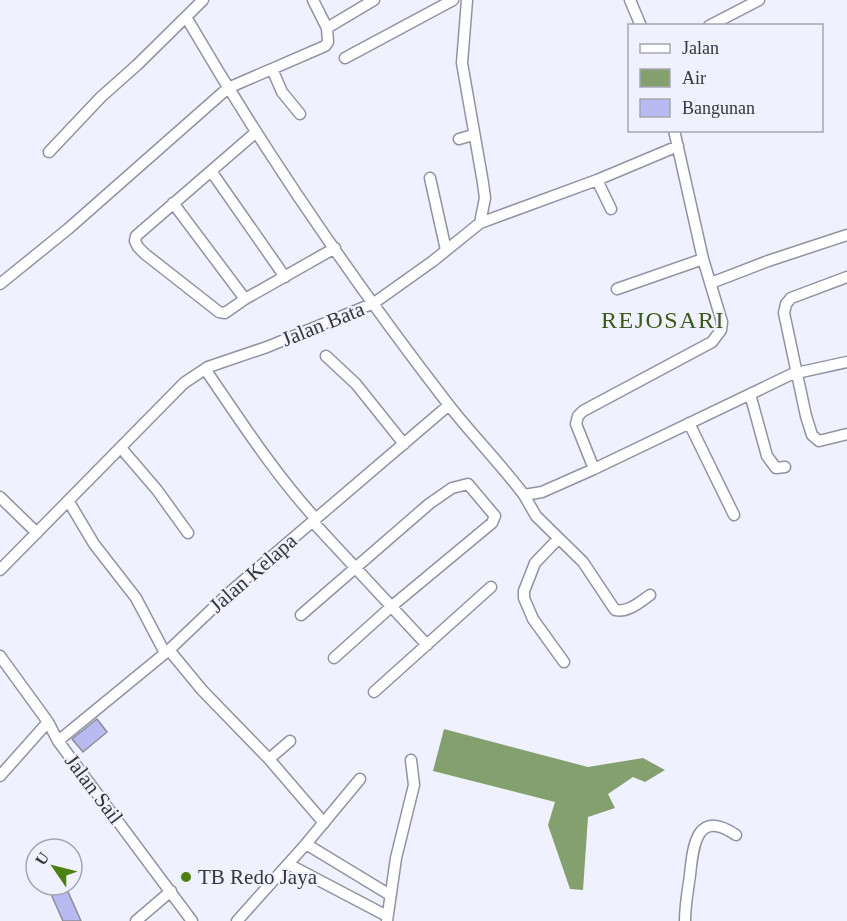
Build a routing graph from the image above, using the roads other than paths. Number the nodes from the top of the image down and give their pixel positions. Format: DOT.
graph roads {
  1 [pos="203,0"];
  2 [pos="313,0"];
  3 [pos="374,0"];
  4 [pos="453,0"];
  5 [pos="467,0"];
  6 [pos="630,0"];
  7 [pos="756,1"];
  8 [pos="186,17"];
  9 [pos="640,24"];
  10 [pos="713,24"];
  11 [pos="327,28"];
  12 [pos="345,58"];
  13 [pos="272,69"];
  14 [pos="228,88"];
  15 [pos="300,114"];
  16 [pos="674,132"];
  17 [pos="255,133"];
  18 [pos="473,135"];
  19 [pos="459,139"];
  20 [pos="678,147"];
  21 [pos="49,152"];
  22 [pos="211,171"];
  23 [pos="430,178"];
  24 [pos="597,180"];
  25 [pos="173,203"];
  26 [pos="611,209"];
  27 [pos="480,223"];
  28 [pos="847,235"];
  29 [pos="334,248"];
  30 [pos="446,250"];
  31 [pos="703,259"];
  32 [pos="285,277"];
  33 [pos="847,277"];
  34 [pos="711,283"];
  35 [pos="0,284"];
  36 [pos="617,289"];
  37 [pos="245,299"];
  38 [pos="374,303"];
  39 [pos="326,356"];
  40 [pos="847,362"];
  41 [pos="205,369"];
  42 [pos="797,373"];
  43 [pos="750,394"];
  44 [pos="448,405"];
  45 [pos="689,423"];
  46 [pos="847,434"];
  47 [pos="404,444"];
  48 [pos="122,448"];
  49 [pos="785,467"];
  50 [pos="594,469"];
  51 [pos="524,495"];
  52 [pos="0,497"];
  53 [pos="69,502"];
  54 [pos="734,515"];
  55 [pos="315,520"];
  56 [pos="37,533"];
  57 [pos="188,533"];
  58 [pos="558,539"];
  59 [pos="356,567"];
  60 [pos="0,570"];
  61 [pos="491,587"];
  62 [pos="650,595"];
  63 [pos="392,606"];
  64 [pos="301,615"];
  65 [pos="427,645"];
  66 [pos="167,652"];
  67 [pos="0,656"];
  68 [pos="334,658"];
  69 [pos="564,662"];
  70 [pos="374,692"];
  71 [pos="48,722"];
  72 [pos="58,741"];
  73 [pos="290,741"];
  74 [pos="269,759"];
  75 [pos="411,760"];
  76 [pos="0,776"];
  77 [pos="360,779"];
  78 [pos="324,823"];
  79 [pos="736,835"];
  80 [pos="306,844"];
  81 [pos="288,864"];
  82 [pos="171,891"];
  83 [pos="390,895"];
  84 [pos="387,918"];
  85 [pos="136,921"];
  86 [pos="192,921"];
  87 [pos="237,921"];
  88 [pos="685,921"];
  1 -- 8 [label="street"];
  2 -- 11 [label="street"];
  3 -- 11 [label="street"];
  4 -- 12 [label="street"];
  5 -- 18 [label="street"];
  6 -- 9 [label="street"];
  7 -- 10 [label="street"];
  8 -- 14 [label="street"];
  8 -- 21 [label="street"];
  11 -- 13 [label="street"];
  13 -- 14 [label="street"];
  13 -- 15 [label="street"];
  14 -- 17 [label="street"];
  14 -- 35 [label="street"];
  16 -- 20 [label="street"];
  17 -- 22 [label="street"];
  17 -- 29 [label="street"];
  18 -- 19 [label="street"];
  18 -- 27 [label="street"];
  20 -- 24 [label="street, Jalan Bata"];
  20 -- 31 [label="street"];
  22 -- 25 [label="street"];
  22 -- 32 [label="street"];
  23 -- 30 [label="street"];
  24 -- 26 [label="street"];
  24 -- 27 [label="street, Jalan Bata"];
  25 -- 37 [label="street"];
  25 -- 37 [label="street"];
  27 -- 30 [label="street, Jalan Bata"];
  28 -- 34 [label="street"];
  29 -- 32 [label="street"];
  29 -- 38 [label="street"];
  30 -- 38 [label="street, Jalan Bata"];
  31 -- 34 [label="street"];
  31 -- 36 [label="street"];
  32 -- 37 [label="street"];
  33 -- 42 [label="street"];
  34 -- 50 [label="street"];
  38 -- 41 [label="street, Jalan Bata"];
  38 -- 44 [label="street"];
  39 -- 47 [label="street"];
  40 -- 42 [label="street"];
  41 -- 48 [label="street, Jalan Bata"];
  41 -- 55 [label="street"];
  42 -- 43 [label="street"];
  42 -- 46 [label="street"];
  43 -- 45 [label="street"];
  43 -- 49 [label="street"];
  44 -- 47 [label="street, Jalan Kelapa"];
  44 -- 51 [label="street"];
  45 -- 50 [label="street"];
  45 -- 54 [label="street"];
  47 -- 55 [label="street, Jalan Kelapa"];
  48 -- 53 [label="street, Jalan Bata"];
  48 -- 57 [label="street"];
  50 -- 51 [label="street"];
  51 -- 58 [label="street"];
  52 -- 56 [label="street"];
  53 -- 56 [label="street, Jalan Bata"];
  53 -- 66 [label="street"];
  55 -- 59 [label="street"];
  55 -- 66 [label="street, Jalan Kelapa"];
  56 -- 60 [label="street, Jalan Bata"];
  58 -- 62 [label="street"];
  58 -- 69 [label="street"];
  59 -- 63 [label="street"];
  59 -- 63 [label="street"];
  59 -- 64 [label="street"];
  61 -- 65 [label="street"];
  63 -- 65 [label="street"];
  63 -- 68 [label="street"];
  65 -- 70 [label="street"];
  66 -- 72 [label="street, Jalan Kelapa"];
  66 -- 74 [label="street"];
  67 -- 71 [label="street, Jalan Sail"];
  71 -- 72 [label="street, Jalan Sail"];
  71 -- 76 [label="street"];
  72 -- 82 [label="street, Jalan Sail"];
  73 -- 74 [label="street"];
  74 -- 78 [label="street"];
  75 -- 83 [label="street"];
  77 -- 78 [label="street"];
  78 -- 80 [label="street"];
  79 -- 88 [label="street"];
  80 -- 81 [label="street"];
  80 -- 83 [label="street"];
  81 -- 84 [label="street"];
  81 -- 87 [label="street"];
  82 -- 85 [label="street"];
  82 -- 86 [label="street, Jalan Sail"];
  83 -- 84 [label="street"];
}
